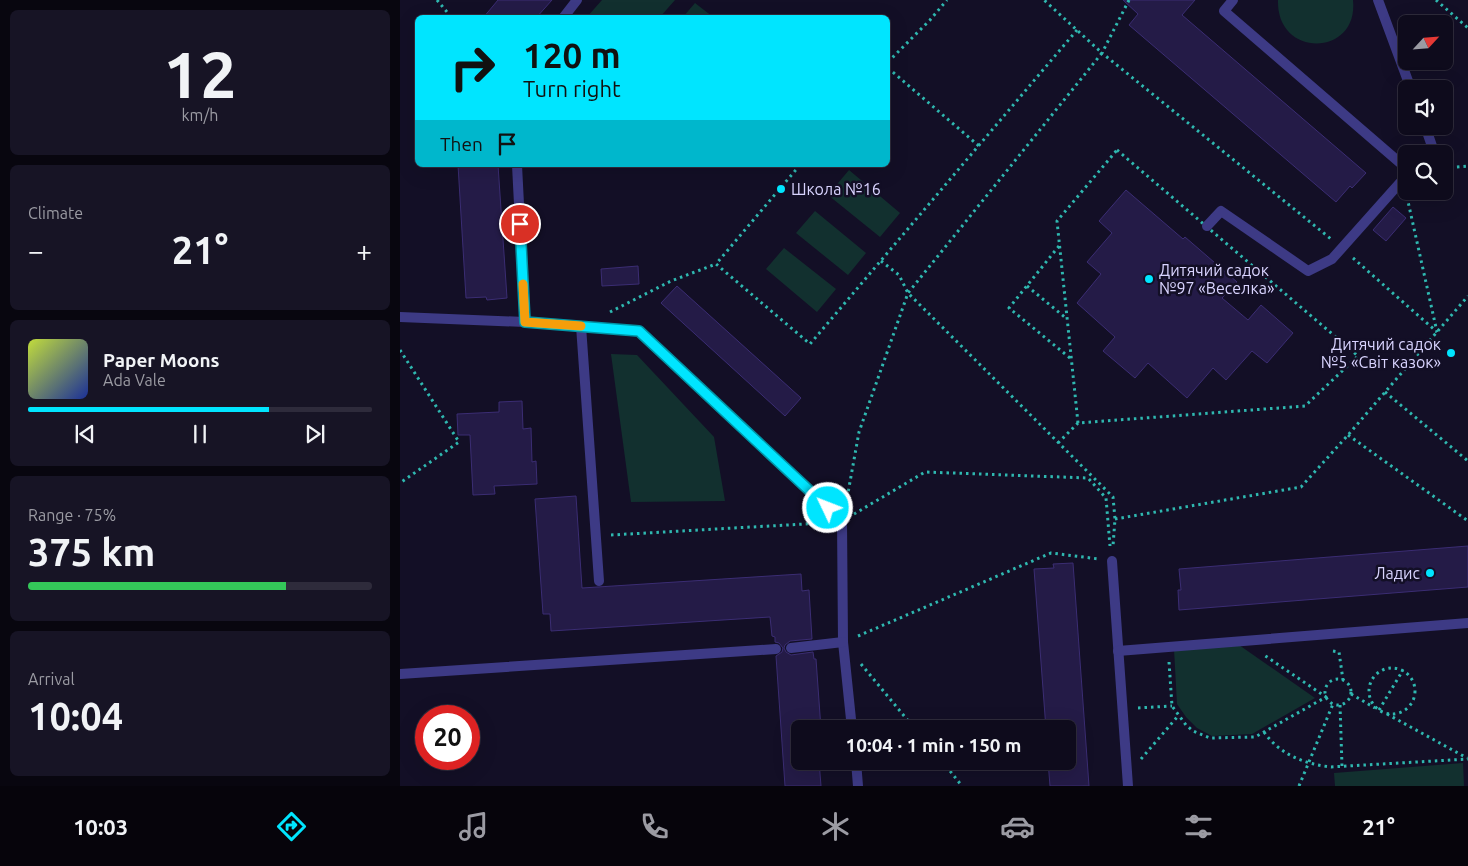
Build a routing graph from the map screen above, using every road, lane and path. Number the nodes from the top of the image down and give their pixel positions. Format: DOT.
graph roads {
  1 [pos="437,0"];
  2 [pos="577,0"];
  3 [pos="947,0"];
  4 [pos="1044,0"];
  5 [pos="1129,0"];
  6 [pos="1233,0"];
  7 [pos="1378,0"];
  8 [pos="1436,0"];
  9 [pos="450,15"];
  10 [pos="565,15"];
  11 [pos="1468,28"];
  12 [pos="1077,30"];
  13 [pos="1102,54"];
  14 [pos="890,60"];
  15 [pos="890,70"];
  16 [pos="1408,80"];
  17 [pos="979,146"];
  18 [pos="1398,161"];
  19 [pos="1468,166"];
  20 [pos="517,167"];
  21 [pos="798,167"];
  22 [pos="1453,167"];
  23 [pos="1398,185"];
  24 [pos="1410,200"];
  25 [pos="1207,226"];
  26 [pos="1060,246"];
  27 [pos="1342,248"];
  28 [pos="881,261"];
  29 [pos="716,264"];
  30 [pos="1027,286"];
  31 [pos="908,293"];
  32 [pos="1468,296"];
  33 [pos="606,314"];
  34 [pos="400,317"];
  35 [pos="1067,319"];
  36 [pos="525,322"];
  37 [pos="581,326"];
  38 [pos="1437,332"];
  39 [pos="400,350"];
  40 [pos="1071,359"];
  41 [pos="1385,392"];
  42 [pos="1078,423"];
  43 [pos="1348,435"];
  44 [pos="1058,443"];
  45 [pos="1468,461"];
  46 [pos="400,483"];
  47 [pos="1116,520"];
  48 [pos="1468,521"];
  49 [pos="842,522"];
  50 [pos="596,536"];
  51 [pos="1112,561"];
  52 [pos="599,581"];
  53 [pos="1468,623"];
  54 [pos="1318,635"];
  55 [pos="1243,641"];
  56 [pos="843,642"];
  57 [pos="1167,647"];
  58 [pos="791,648"];
  59 [pos="776,649"];
  60 [pos="1118,651"];
  61 [pos="861,664"];
  62 [pos="1403,670"];
  63 [pos="400,674"];
  64 [pos="1343,680"];
  65 [pos="1351,694"];
  66 [pos="1326,697"];
  67 [pos="1333,704"];
  68 [pos="1340,705"];
  69 [pos="1172,706"];
  70 [pos="1122,709"];
  71 [pos="1379,710"];
  72 [pos="1178,716"];
  73 [pos="851,720"];
  74 [pos="908,720"];
  75 [pos="1264,732"];
  76 [pos="1468,758"];
  77 [pos="1309,763"];
  78 [pos="1342,766"];
  79 [pos="857,770"];
  80 [pos="949,770"];
  81 [pos="1127,775"];
  82 [pos="858,786"];
  83 [pos="962,786"];
  84 [pos="1128,786"];
  85 [pos="1299,786"];
  1 -- 9 [label="path"];
  2 -- 10 [label="lane"];
  3 -- 14 [label="path"];
  4 -- 12 [label="path"];
  5 -- 13 [label="path"];
  6 -- 18 [label="lane"];
  7 -- 16 [label="lane"];
  8 -- 11 [label="path"];
  12 -- 13 [label="path"];
  12 -- 17 [label="path"];
  13 -- 27 [label="path"];
  13 -- 31 [label="path"];
  15 -- 17 [label="path"];
  17 -- 28 [label="path"];
  19 -- 22 [label="path"];
  20 -- 36 [label="lane"];
  21 -- 29 [label="path"];
  23 -- 27 [label="lane"];
  24 -- 38 [label="path"];
  25 -- 26 [label="path"];
  25 -- 27 [label="lane"];
  25 -- 42 [label="path"];
  26 -- 30 [label="path"];
  26 -- 35 [label="path"];
  27 -- 38 [label="path"];
  28 -- 29 [label="path"];
  28 -- 31 [label="path"];
  29 -- 33 [label="path"];
  30 -- 35 [label="path"];
  30 -- 40 [label="path"];
  31 -- 44 [label="path"];
  31 -- 49 [label="path"];
  32 -- 38 [label="path"];
  34 -- 36 [label="lane"];
  35 -- 40 [label="path"];
  36 -- 37 [label="lane"];
  37 -- 49 [label="lane"];
  37 -- 50 [label="lane"];
  38 -- 41 [label="path"];
  39 -- 46 [label="path"];
  40 -- 42 [label="path"];
  41 -- 43 [label="path"];
  41 -- 45 [label="path"];
  42 -- 44 [label="path"];
  43 -- 47 [label="path"];
  43 -- 48 [label="path"];
  44 -- 47 [label="path"];
  47 -- 51 [label="path"];
  49 -- 50 [label="path"];
  49 -- 51 [label="path"];
  49 -- 56 [label="lane"];
  50 -- 52 [label="lane"];
  51 -- 56 [label="path"];
  51 -- 60 [label="lane"];
  53 -- 54 [label="lane"];
  54 -- 55 [label="lane"];
  54 -- 64 [label="path"];
  55 -- 57 [label="lane"];
  55 -- 66 [label="path"];
  56 -- 58 [label="lane"];
  56 -- 73 [label="lane"];
  57 -- 60 [label="lane"];
  57 -- 69 [label="path"];
  59 -- 63 [label="lane"];
  60 -- 70 [label="lane"];
  61 -- 74 [label="path"];
  62 -- 71 [label="path"];
  62 -- 71 [label="path"];
  62 -- 71 [label="path"];
  64 -- 65 [label="path"];
  64 -- 66 [label="path"];
  65 -- 68 [label="path"];
  65 -- 71 [label="path"];
  66 -- 67 [label="path"];
  66 -- 75 [label="path"];
  67 -- 68 [label="path"];
  67 -- 77 [label="path"];
  68 -- 78 [label="path"];
  69 -- 70 [label="path"];
  69 -- 72 [label="path"];
  70 -- 81 [label="lane"];
  71 -- 76 [label="path"];
  72 -- 75 [label="path"];
  72 -- 81 [label="path"];
  75 -- 77 [label="path"];
  76 -- 78 [label="path"];
  77 -- 78 [label="path"];
  77 -- 85 [label="path"];
  79 -- 82 [label="lane"];
  80 -- 83 [label="path"];
  81 -- 84 [label="lane"];
}
